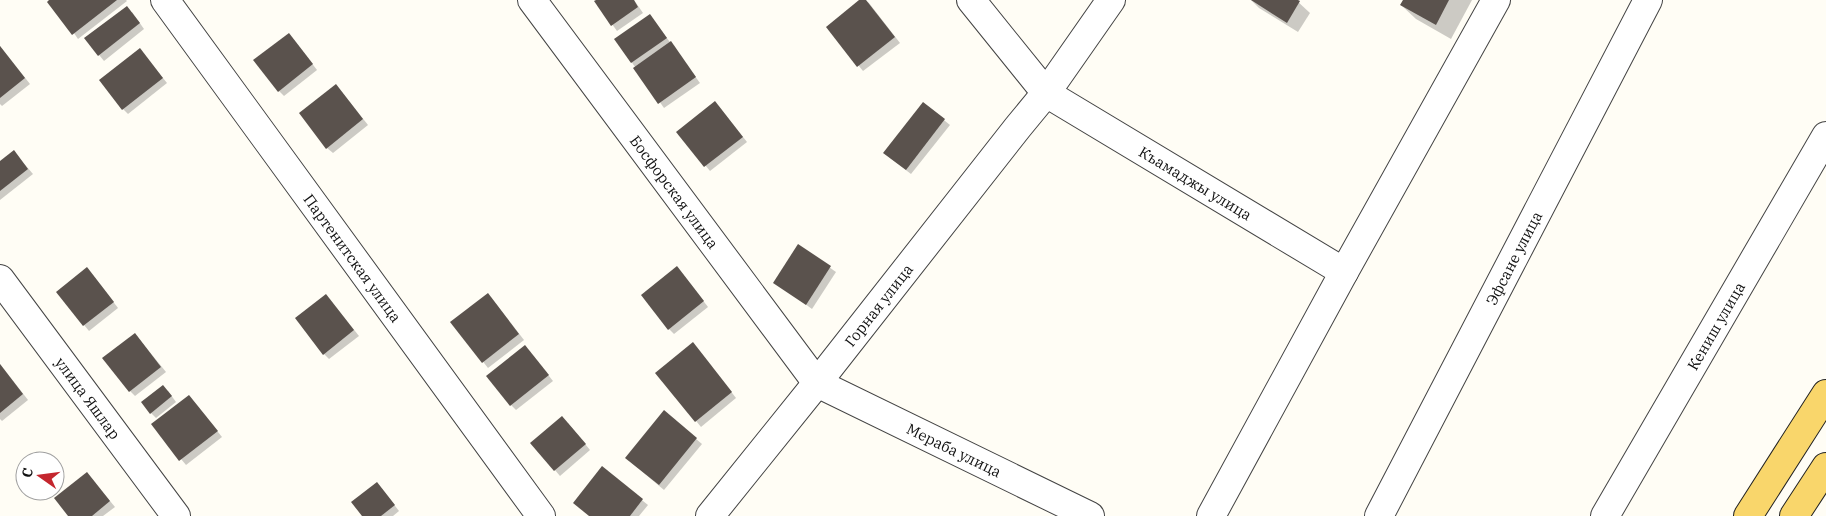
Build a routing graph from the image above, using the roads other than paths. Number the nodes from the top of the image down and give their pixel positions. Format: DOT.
graph roads {
  1 [pos="165,0"];
  2 [pos="532,0"];
  3 [pos="971,0"];
  4 [pos="1112,0"];
  5 [pos="1496,0"];
  6 [pos="1648,0"];
  7 [pos="1046,93"];
  8 [pos="1826,136"];
  9 [pos="1344,272"];
  10 [pos="0,279"];
  11 [pos="817,383"];
  12 [pos="1826,394"];
  13 [pos="1826,467"];
  14 [pos="176,516"];
  15 [pos="541,516"];
  16 [pos="710,516"];
  17 [pos="1090,516"];
  18 [pos="1211,516"];
  19 [pos="1379,516"];
  20 [pos="1605,516"];
  21 [pos="1748,516"];
  22 [pos="1794,516"];
  1 -- 15 [label="street, Партенитская улица"];
  2 -- 11 [label="street, Босфорская улица"];
  3 -- 7 [label="street"];
  4 -- 7 [label="street, Горная улица"];
  5 -- 9 [label="street"];
  6 -- 19 [label="street, Эфсане улица"];
  7 -- 9 [label="street, Къамаджы улица"];
  7 -- 11 [label="street, Горная улица"];
  8 -- 20 [label="street, Кениш улица"];
  9 -- 18 [label="street"];
  10 -- 14 [label="street, улица Яшлар"];
  11 -- 16 [label="street, Горная улица"];
  11 -- 17 [label="street, Мераба улица"];
  12 -- 21 [label="main road"];
  13 -- 22 [label="main road"];
}
